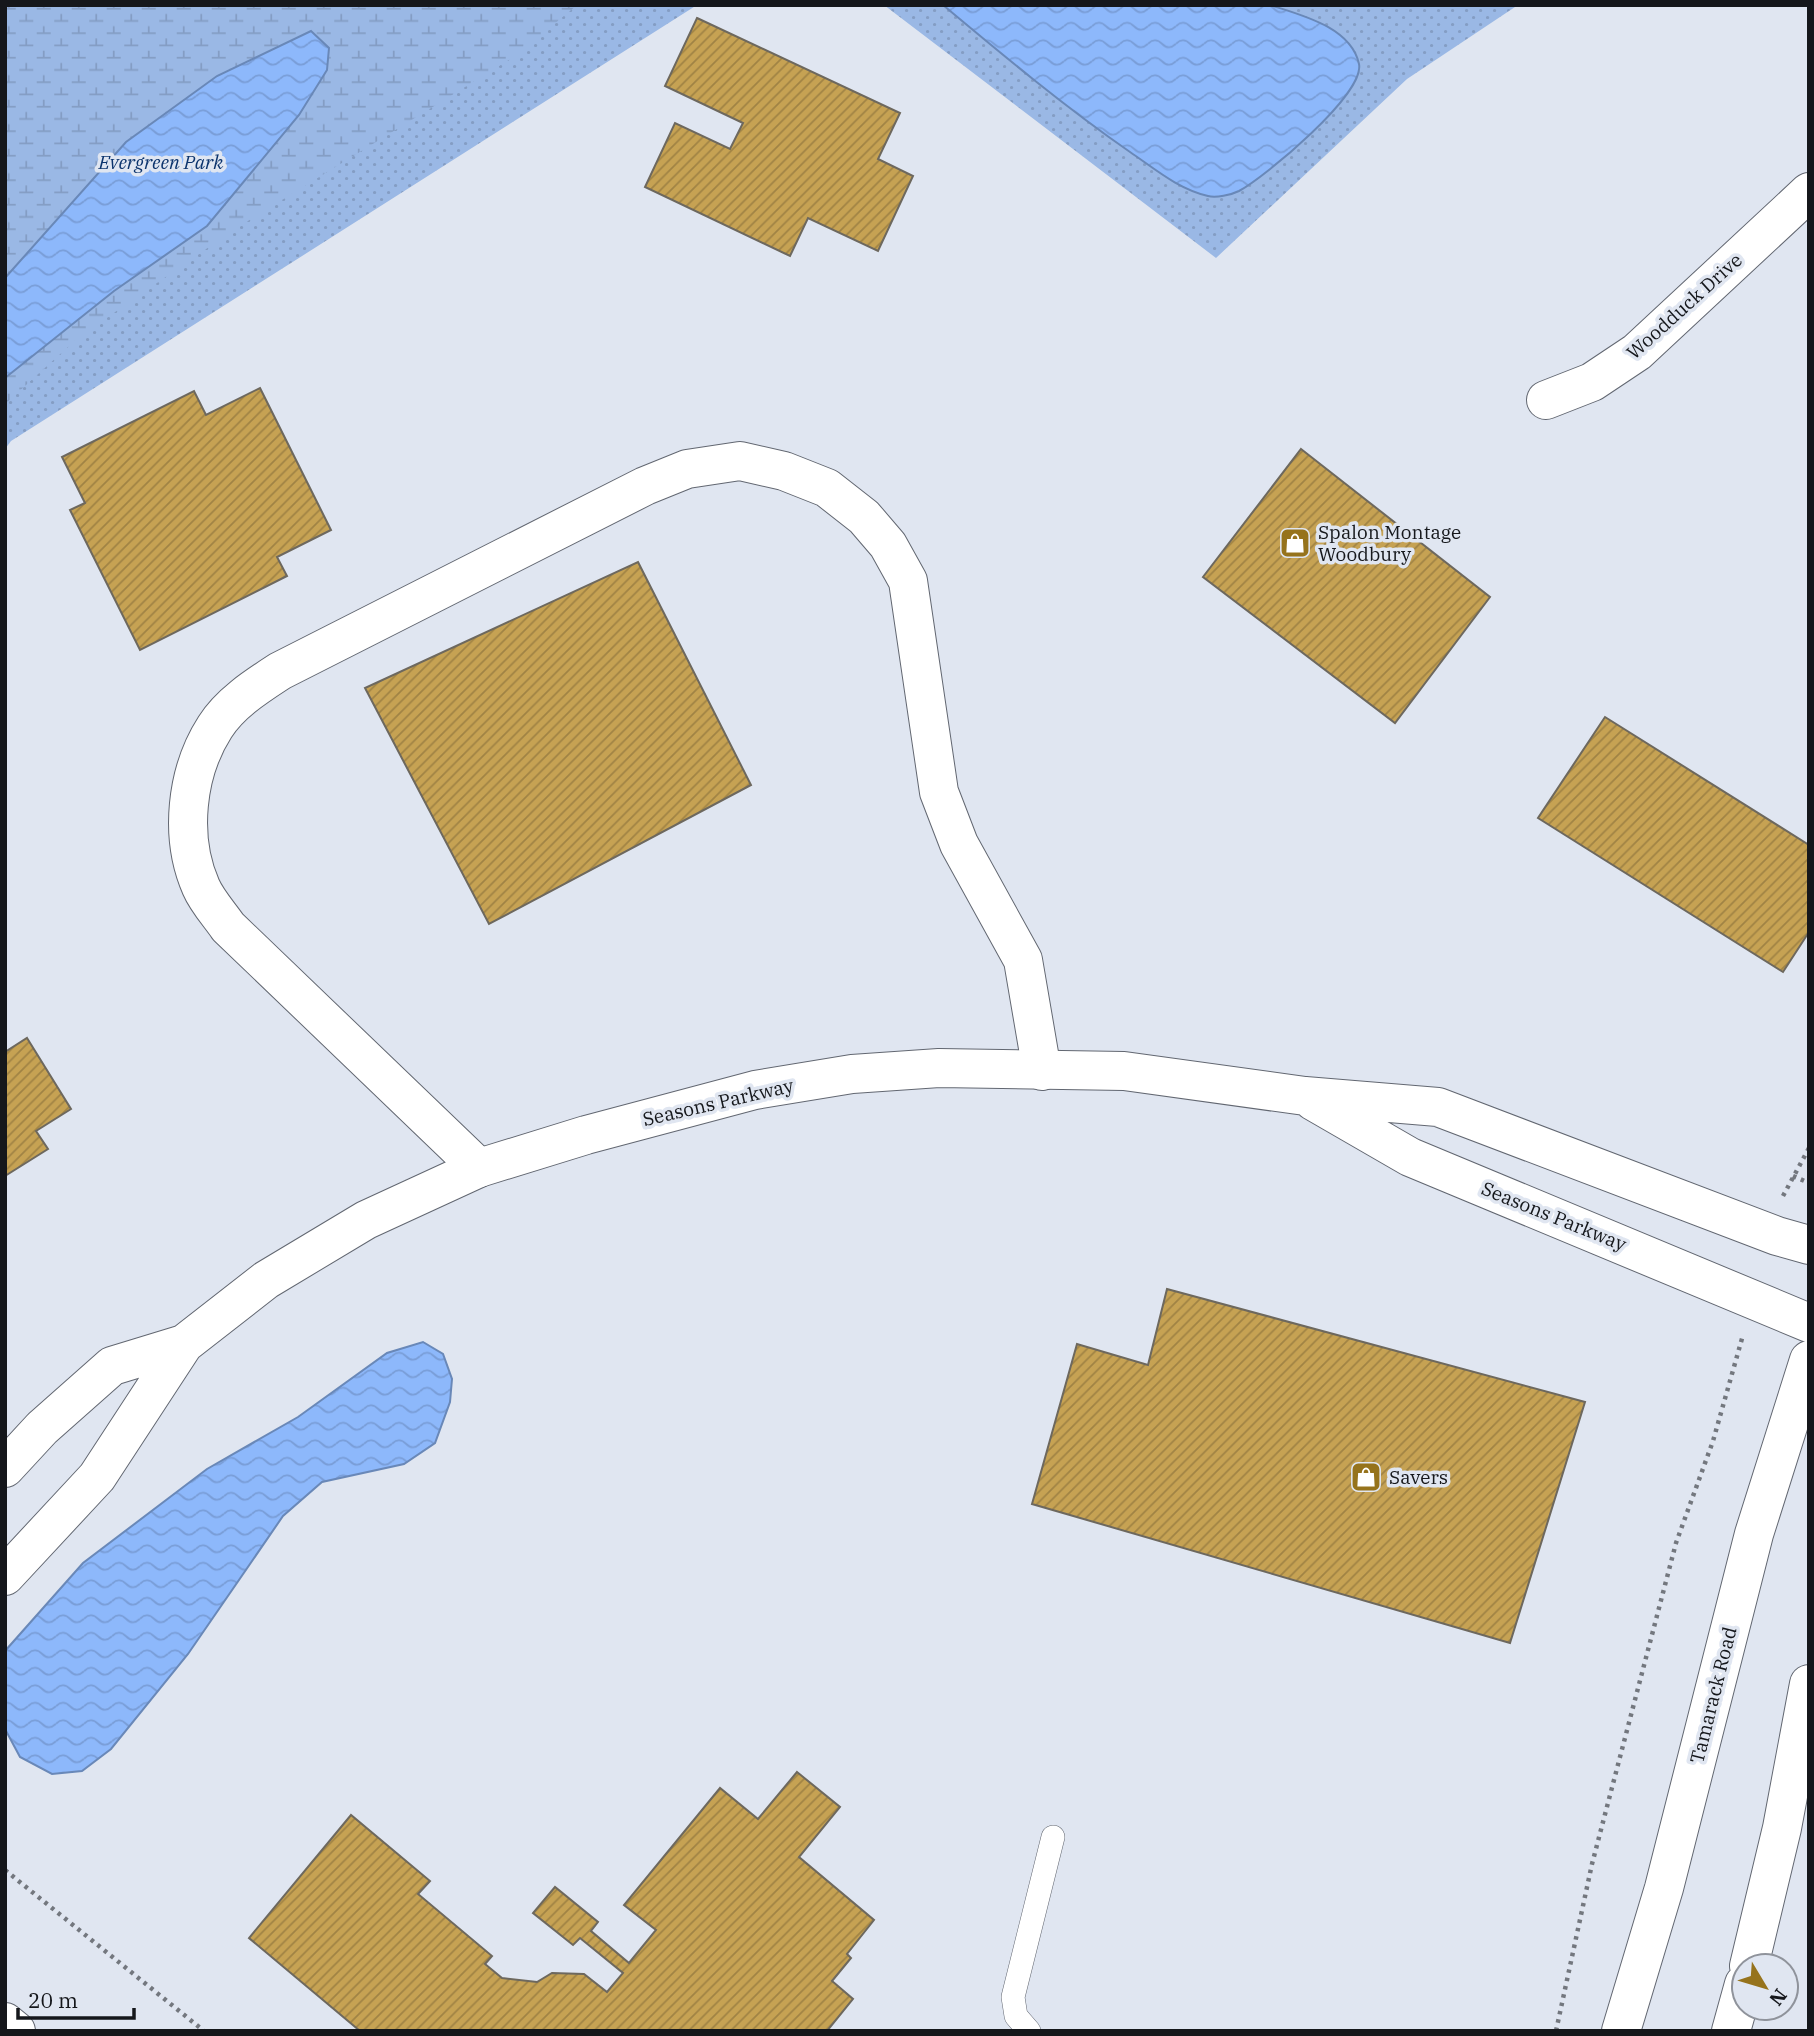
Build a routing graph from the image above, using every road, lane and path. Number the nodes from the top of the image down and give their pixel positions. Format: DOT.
graph roads {
  1 [pos="1809,192"];
  2 [pos="1546,400"];
  3 [pos="1042,1071"];
  4 [pos="1305,1096"];
  5 [pos="1809,1148"];
  6 [pos="479,1168"];
  7 [pos="1793,1176"];
  8 [pos="1809,1183"];
  9 [pos="1782,1198"];
  10 [pos="1809,1245"];
  11 [pos="1809,1323"];
  12 [pos="1740,1342"];
  13 [pos="184,1344"];
  14 [pos="1809,1360"];
  15 [pos="5,1468"];
  16 [pos="5,1576"];
  17 [pos="1809,1685"];
  18 [pos="1053,1837"];
  19 [pos="5,1870"];
  20 [pos="1752,1952"];
  21 [pos="5,2022"];
  22 [pos="16,2031"];
  23 [pos="204,2031"];
  24 [pos="1029,2031"];
  25 [pos="1556,2031"];
  26 [pos="1621,2031"];
  1 -- 2 [label="street, Woodduck Drive"];
  3 -- 4 [label="street, Seasons Parkway"];
  3 -- 6 [label="street, Seasons Parkway"];
  3 -- 6 [label="street"];
  4 -- 10 [label="street, Seasons Parkway"];
  4 -- 11 [label="street, Seasons Parkway"];
  5 -- 7 [label="path"];
  6 -- 13 [label="street, Seasons Parkway"];
  7 -- 8 [label="path"];
  7 -- 9 [label="path"];
  12 -- 25 [label="path"];
  13 -- 15 [label="street, Seasons Parkway"];
  13 -- 16 [label="street, Seasons Parkway"];
  14 -- 26 [label="street, Tamarack Road"];
  17 -- 20 [label="street"];
  18 -- 24 [label="lane"];
  19 -- 23 [label="path"];
  21 -- 22 [label="street"];
}
